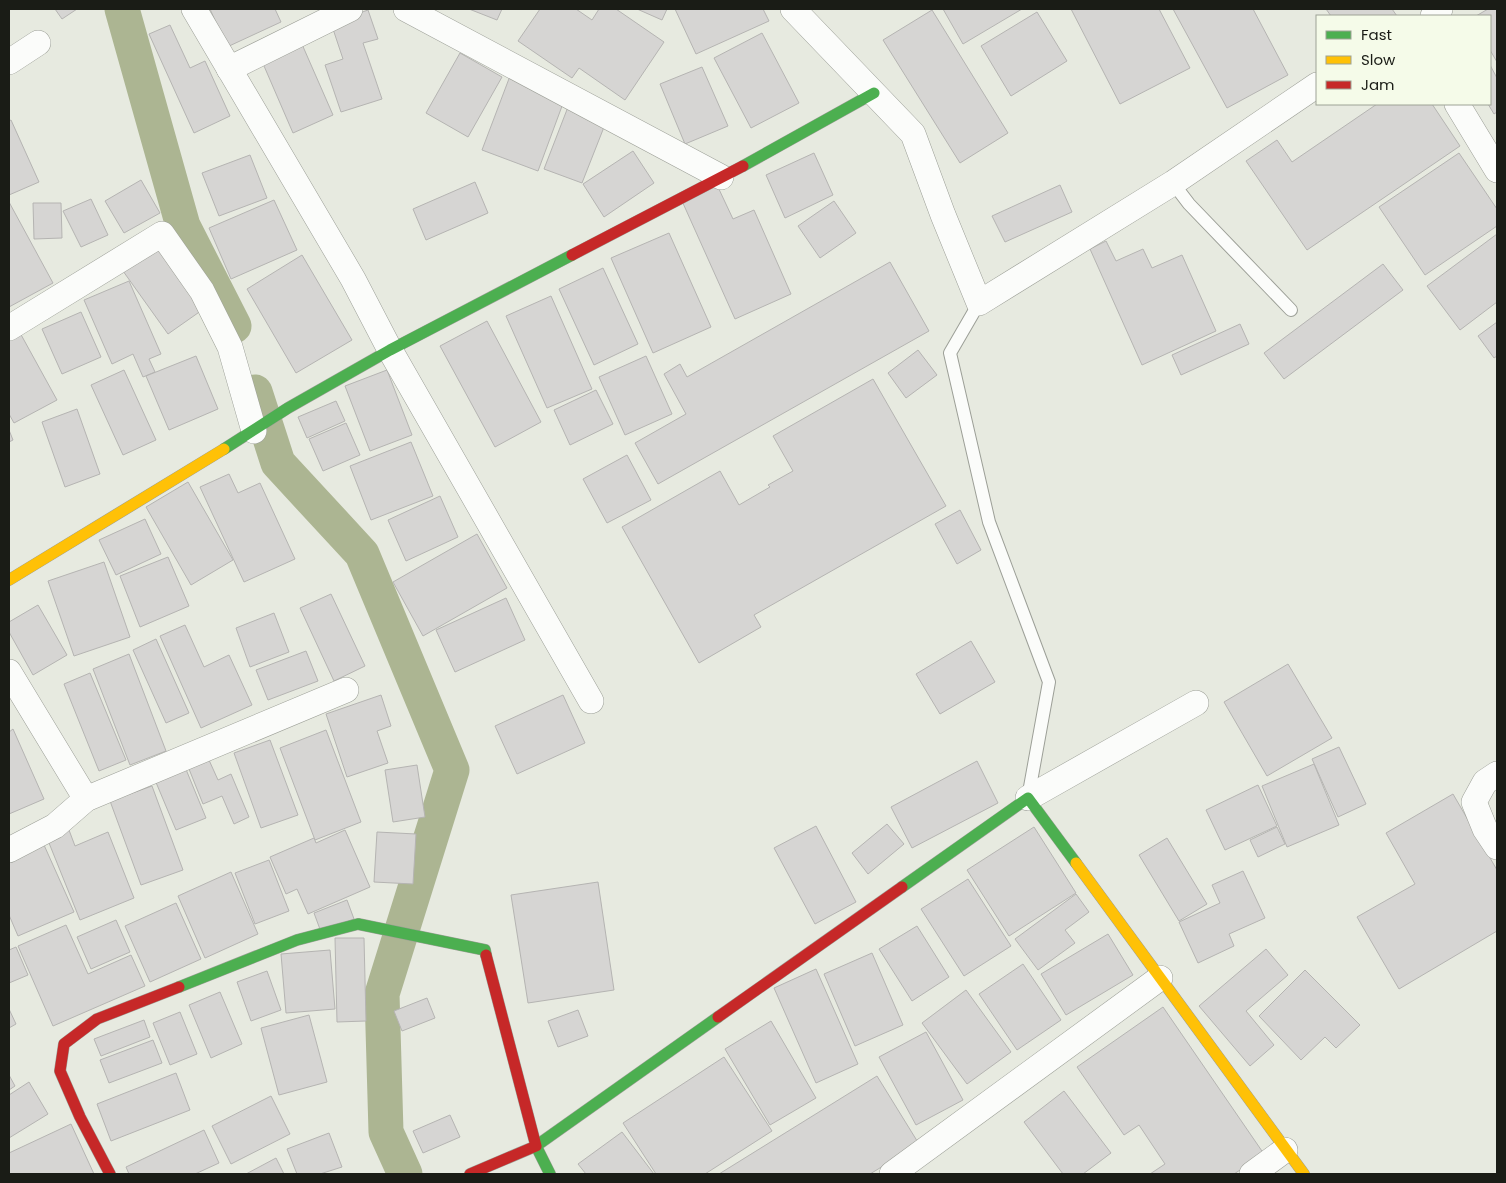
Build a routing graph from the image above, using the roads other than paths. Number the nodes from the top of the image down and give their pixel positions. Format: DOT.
graph roads {
  1 [pos="194,9"];
  2 [pos="350,9"];
  3 [pos="406,9"];
  4 [pos="793,9"];
  5 [pos="38,43"];
  6 [pos="9,62"];
  7 [pos="229,68"];
  8 [pos="1316,86"];
  9 [pos="874,93"];
  10 [pos="1458,105"];
  11 [pos="1496,166"];
  12 [pos="722,176"];
  13 [pos="1173,183"];
  14 [pos="979,303"];
  15 [pos="1291,310"];
  16 [pos="9,328"];
  17 [pos="390,350"];
  18 [pos="256,430"];
  19 [pos="9,580"];
  20 [pos="9,672"];
  21 [pos="346,690"];
  22 [pos="592,701"];
  23 [pos="1196,704"];
  24 [pos="1497,774"];
  25 [pos="1028,798"];
  26 [pos="86,799"];
  27 [pos="1497,847"];
  28 [pos="9,850"];
  29 [pos="1160,978"];
  30 [pos="536,1146"];
  31 [pos="1286,1150"];
  32 [pos="110,1174"];
  33 [pos="470,1174"];
  34 [pos="550,1174"];
  35 [pos="892,1174"];
  36 [pos="1252,1174"];
  37 [pos="1304,1174"];
  1 -- 7 [label="street"];
  2 -- 7 [label="street"];
  3 -- 12 [label="street"];
  4 -- 9 [label="street"];
  5 -- 6 [label="street"];
  7 -- 17 [label="street"];
  8 -- 13 [label="street"];
  9 -- 12 [label="street"];
  9 -- 14 [label="street"];
  10 -- 11 [label="street"];
  12 -- 17 [label="street"];
  13 -- 14 [label="street"];
  13 -- 15 [label="lane"];
  14 -- 25 [label="lane"];
  16 -- 18 [label="street"];
  17 -- 18 [label="street"];
  17 -- 22 [label="street"];
  18 -- 19 [label="street"];
  20 -- 26 [label="street"];
  21 -- 26 [label="street"];
  23 -- 25 [label="street"];
  24 -- 27 [label="street"];
  25 -- 29 [label="street"];
  25 -- 30 [label="street"];
  26 -- 28 [label="street"];
  29 -- 31 [label="street"];
  29 -- 35 [label="street"];
  30 -- 32 [label="street"];
  30 -- 33 [label="street"];
  30 -- 34 [label="street"];
  31 -- 36 [label="street"];
  31 -- 37 [label="street"];
}
